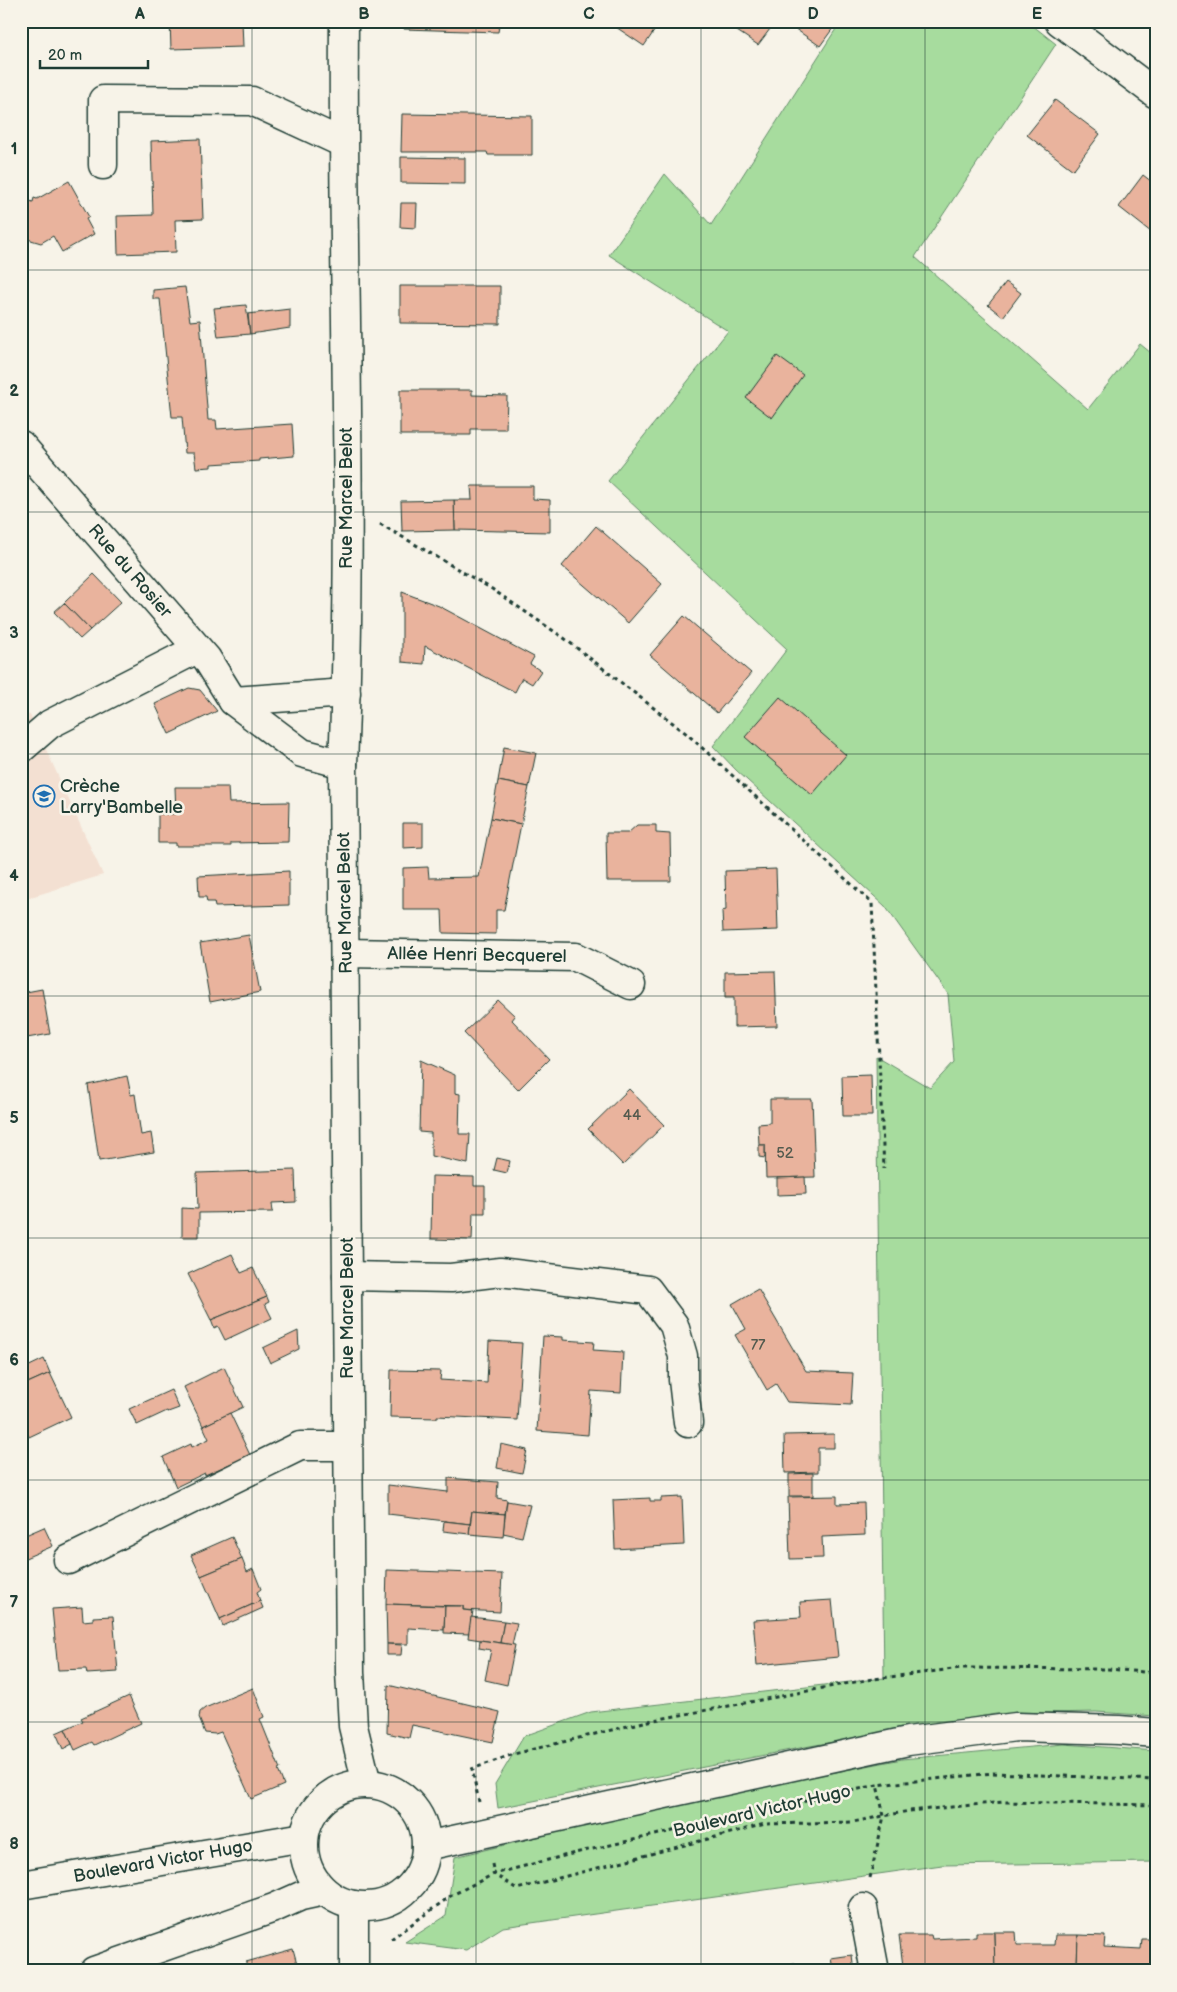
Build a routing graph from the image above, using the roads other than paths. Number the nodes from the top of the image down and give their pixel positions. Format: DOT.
graph roads {
  1 [pos="344,21"];
  2 [pos="1059,21"];
  3 [pos="1156,94"];
  4 [pos="343,143"];
  5 [pos="103,165"];
  6 [pos="21,445"];
  7 [pos="197,649"];
  8 [pos="346,693"];
  9 [pos="233,701"];
  10 [pos="21,749"];
  11 [pos="343,764"];
  12 [pos="346,953"];
  13 [pos="631,985"];
  14 [pos="348,1276"];
  15 [pos="688,1423"];
  16 [pos="347,1446"];
  17 [pos="68,1560"];
  18 [pos="1156,1734"];
  19 [pos="367,1784"];
  20 [pos="304,1837"];
  21 [pos="426,1846"];
  22 [pos="21,1886"];
  23 [pos="324,1891"];
  24 [pos="354,1905"];
  25 [pos="863,1908"];
  26 [pos="94,1971"];
  27 [pos="354,1971"];
  28 [pos="875,1971"];
  1 -- 4 [label="main road, Rue Marcel Belot"];
  2 -- 3 [label="main road"];
  4 -- 5 [label="main road"];
  4 -- 8 [label="main road, Rue Marcel Belot"];
  6 -- 7 [label="main road, Rue du Rosier"];
  7 -- 9 [label="main road, Rue du Rosier"];
  7 -- 10 [label="main road"];
  8 -- 9 [label="main road"];
  8 -- 11 [label="main road, Rue Marcel Belot"];
  9 -- 11 [label="main road, Rue du Rosier"];
  11 -- 12 [label="main road, Rue Marcel Belot"];
  12 -- 13 [label="main road, Allée Henri Becquerel"];
  12 -- 14 [label="main road, Rue Marcel Belot"];
  14 -- 15 [label="main road"];
  14 -- 16 [label="main road, Rue Marcel Belot"];
  16 -- 17 [label="main road"];
  16 -- 19 [label="main road, Rue Marcel Belot"];
  18 -- 21 [label="main road, Boulevard Victor Hugo"];
  19 -- 20 [label="main road"];
  19 -- 21 [label="main road"];
  20 -- 22 [label="main road, Boulevard Victor Hugo"];
  20 -- 23 [label="main road"];
  21 -- 24 [label="main road"];
  23 -- 24 [label="main road"];
  23 -- 26 [label="main road"];
  24 -- 27 [label="main road"];
  25 -- 28 [label="main road"];
}
